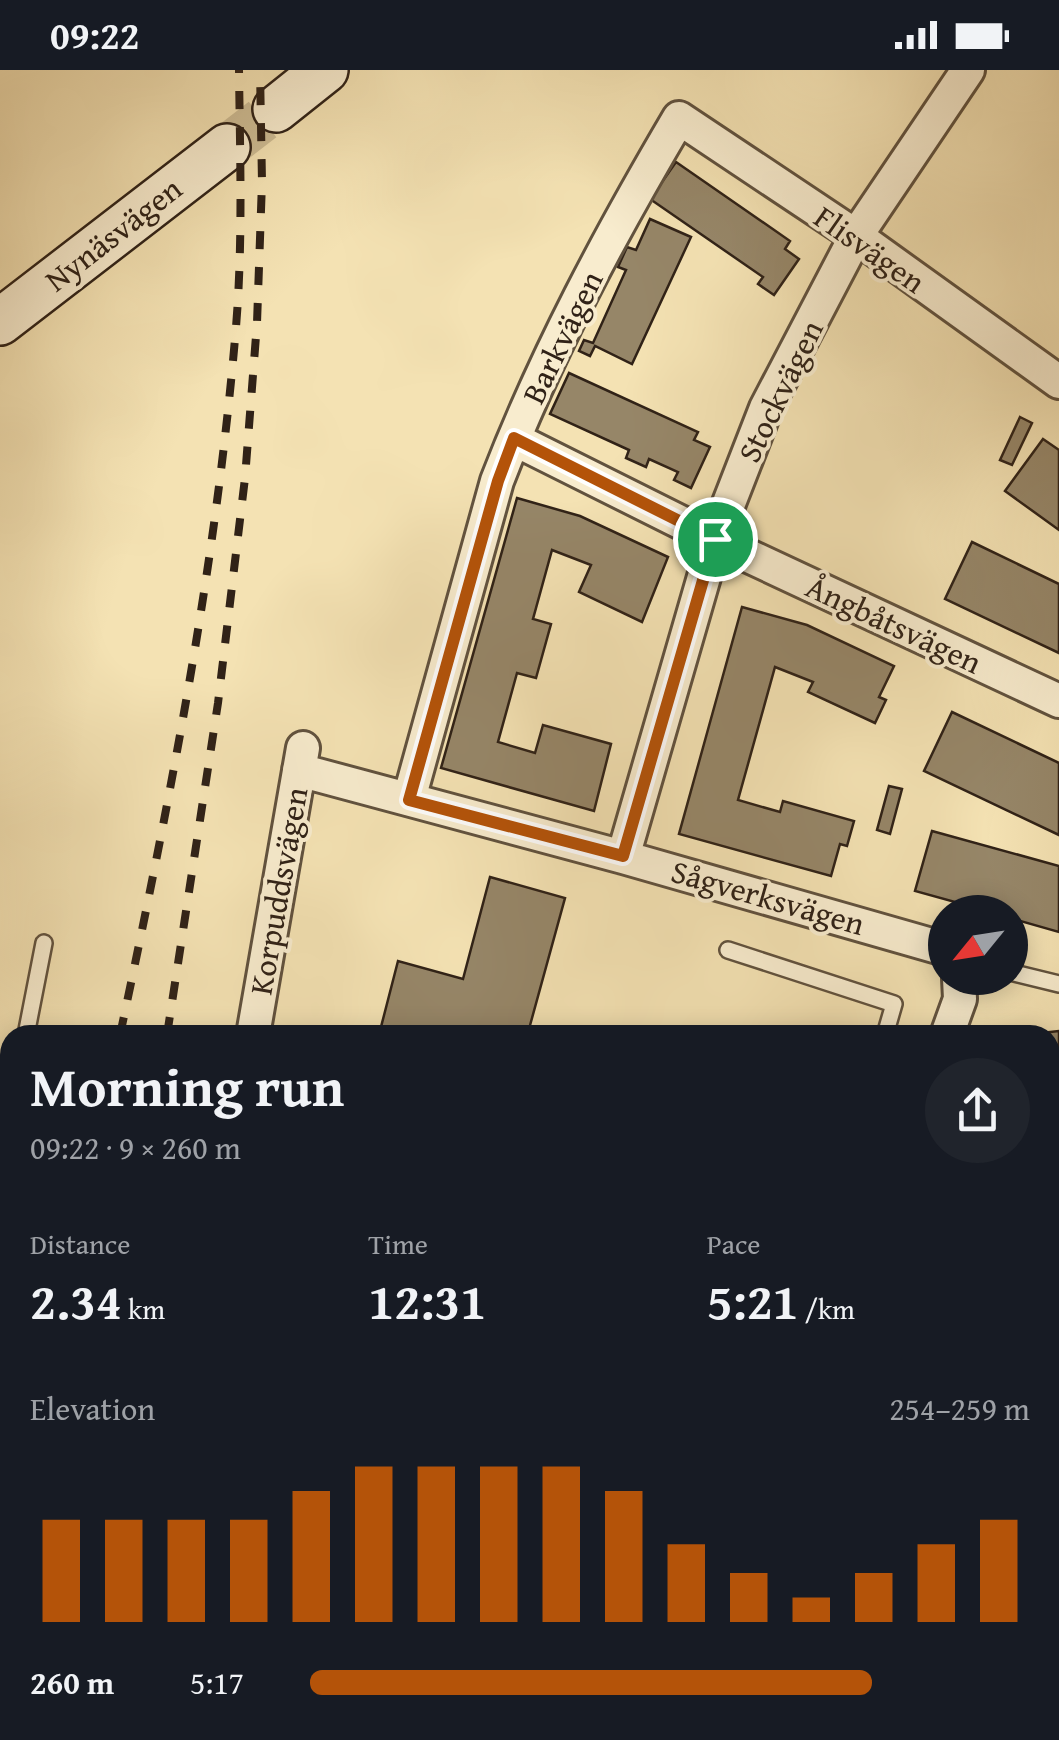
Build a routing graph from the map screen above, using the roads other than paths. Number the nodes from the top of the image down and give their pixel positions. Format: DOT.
graph roads {
  1 [pos="325,70"];
  2 [pos="968,70"];
  3 [pos="276,109"];
  4 [pos="679,118"];
  5 [pos="227,146"];
  6 [pos="856,236"];
  7 [pos="0,322"];
  8 [pos="1059,382"];
  9 [pos="514,438"];
  10 [pos="715,539"];
  11 [pos="1059,701"];
  12 [pos="301,759"];
  13 [pos="409,800"];
  14 [pos="623,856"];
  15 [pos="44,943"];
  16 [pos="928,944"];
  17 [pos="728,950"];
  18 [pos="1028,976"];
  19 [pos="1059,984"];
  20 [pos="960,995"];
  21 [pos="28,1025"];
  22 [pos="255,1025"];
  23 [pos="888,1025"];
  24 [pos="951,1025"];
  1 -- 3 [label="street"];
  2 -- 6 [label="street, Stockvägen"];
  4 -- 6 [label="street, Flisvägen"];
  4 -- 9 [label="street, Barkvägen"];
  5 -- 7 [label="street, Nynäsvägen"];
  6 -- 8 [label="street, Flisvägen"];
  6 -- 10 [label="street, Stockvägen"];
  9 -- 10 [label="street, Ångbåtsvägen"];
  9 -- 13 [label="street, Barkvägen"];
  10 -- 11 [label="street, Ångbåtsvägen"];
  10 -- 14 [label="street, Stockvägen"];
  12 -- 13 [label="street, Sågverksvägen"];
  12 -- 22 [label="street, Korpuddsvägen"];
  13 -- 14 [label="street, Sågverksvägen"];
  14 -- 16 [label="street, Sågverksvägen"];
  15 -- 21 [label="lane"];
  17 -- 23 [label="lane"];
  18 -- 19 [label="lane"];
  20 -- 24 [label="street"];
}
